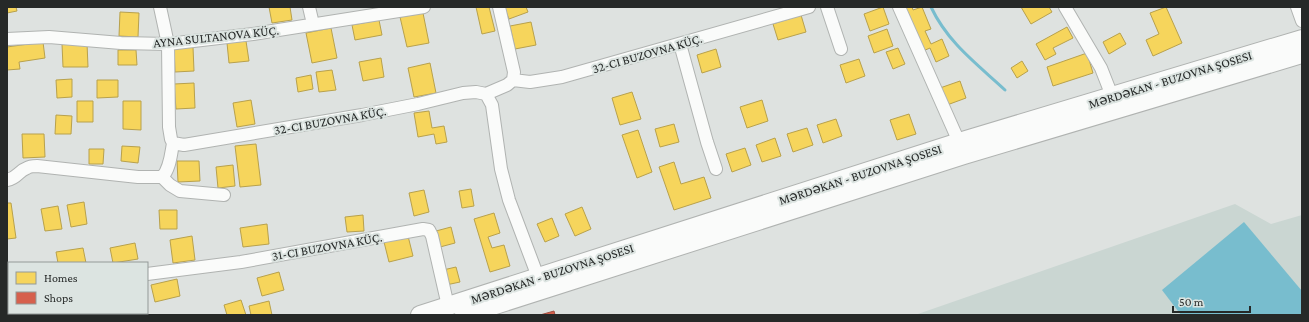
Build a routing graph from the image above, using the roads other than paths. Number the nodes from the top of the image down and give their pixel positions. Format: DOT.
graph roads {
  1 [pos="160,7"];
  2 [pos="309,7"];
  3 [pos="424,7"];
  4 [pos="499,7"];
  5 [pos="809,7"];
  6 [pos="827,7"];
  7 [pos="899,7"];
  8 [pos="1065,7"];
  9 [pos="1297,7"];
  10 [pos="1302,21"];
  11 [pos="313,24"];
  12 [pos="7,39"];
  13 [pos="1302,39"];
  14 [pos="168,44"];
  15 [pos="680,44"];
  16 [pos="841,49"];
  17 [pos="1302,54"];
  18 [pos="513,80"];
  19 [pos="486,94"];
  20 [pos="1112,96"];
  21 [pos="959,142"];
  22 [pos="173,143"];
  23 [pos="716,168"];
  24 [pos="162,177"];
  25 [pos="7,180"];
  26 [pos="224,195"];
  27 [pos="148,274"];
  28 [pos="538,278"];
  29 [pos="448,306"];
  30 [pos="420,315"];
  31 [pos="464,315"];
  1 -- 14 [label="street"];
  2 -- 11 [label="street"];
  3 -- 11 [label="street, AYNA SULTANOVA KÜÇ."];
  4 -- 18 [label="street"];
  5 -- 15 [label="street, 32-CI BUZOVNA KÜÇ."];
  6 -- 16 [label="street"];
  7 -- 21 [label="street"];
  8 -- 20 [label="street"];
  9 -- 10 [label="street"];
  11 -- 14 [label="street, AYNA SULTANOVA KÜÇ."];
  12 -- 14 [label="street, AYNA SULTANOVA KÜÇ."];
  13 -- 20 [label="main road, MƏRDƏKAN - BUZOVNA ŞOSESI"];
  14 -- 22 [label="street"];
  15 -- 18 [label="street, 32-CI BUZOVNA KÜÇ."];
  15 -- 23 [label="street"];
  17 -- 31 [label="main road"];
  18 -- 19 [label="street, 32-CI BUZOVNA KÜÇ."];
  19 -- 22 [label="street, 32-CI BUZOVNA KÜÇ."];
  19 -- 28 [label="street"];
  20 -- 21 [label="main road, MƏRDƏKAN - BUZOVNA ŞOSESI"];
  21 -- 28 [label="main road, MƏRDƏKAN - BUZOVNA ŞOSESI"];
  22 -- 24 [label="street"];
  24 -- 25 [label="street"];
  24 -- 26 [label="street"];
  27 -- 29 [label="street, 31-CI BUZOVNA KÜÇ."];
  28 -- 29 [label="main road, MƏRDƏKAN - BUZOVNA ŞOSESI"];
  29 -- 30 [label="main road, MƏRDƏKAN - BUZOVNA ŞOSESI"];
}
